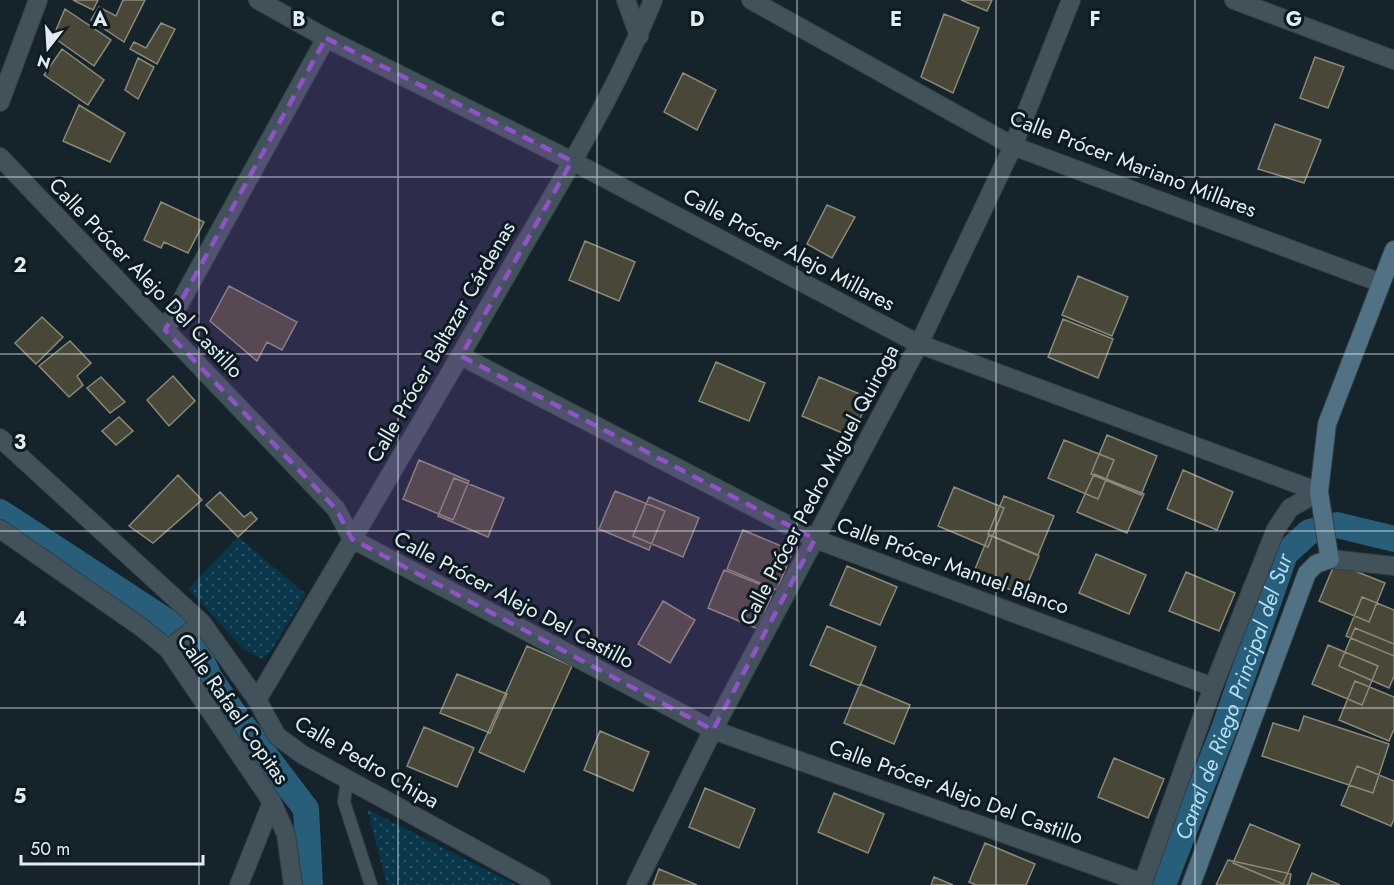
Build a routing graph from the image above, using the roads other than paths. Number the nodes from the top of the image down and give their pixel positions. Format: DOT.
graph roads {
  1 [pos="38,0"];
  2 [pos="258,0"];
  3 [pos="626,0"];
  4 [pos="653,0"];
  5 [pos="751,0"];
  6 [pos="1071,0"];
  7 [pos="1234,0"];
  8 [pos="639,36"];
  9 [pos="327,38"];
  10 [pos="1394,60"];
  11 [pos="0,102"];
  12 [pos="1013,146"];
  13 [pos="0,157"];
  14 [pos="572,161"];
  15 [pos="1394,250"];
  16 [pos="1381,283"];
  17 [pos="165,330"];
  18 [pos="919,344"];
  19 [pos="461,356"];
  20 [pos="0,438"];
  21 [pos="1319,492"];
  22 [pos="0,529"];
  23 [pos="352,539"];
  24 [pos="815,539"];
  25 [pos="1330,557"];
  26 [pos="1394,566"];
  27 [pos="201,624"];
  28 [pos="169,648"];
  29 [pos="1213,687"];
  30 [pos="256,700"];
  31 [pos="713,730"];
  32 [pos="347,780"];
  33 [pos="272,802"];
  34 [pos="243,882"];
  35 [pos="1142,884"];
  36 [pos="293,885"];
  37 [pos="371,885"];
  38 [pos="541,885"];
  39 [pos="636,885"];
  40 [pos="1191,885"];
  1 -- 11 [label="street"];
  2 -- 9 [label="street, Calle Prócer Alejo Millares"];
  3 -- 8 [label="street"];
  4 -- 8 [label="street, Calle Prócer Baltazar Cárdenas"];
  5 -- 12 [label="street, Calle Prócer Mariano Millares"];
  6 -- 12 [label="street, Calle Prócer Pedro Miguel Quiroga"];
  7 -- 10 [label="street"];
  8 -- 14 [label="street, Calle Prócer Baltazar Cárdenas"];
  9 -- 14 [label="street, Calle Prócer Alejo Millares"];
  9 -- 17 [label="street"];
  12 -- 16 [label="street, Calle Prócer Mariano Millares"];
  12 -- 18 [label="street, Calle Prócer Pedro Miguel Quiroga"];
  13 -- 17 [label="street, Calle Prócer Alejo Del Castillo"];
  14 -- 18 [label="street, Calle Prócer Alejo Millares"];
  14 -- 19 [label="street, Calle Prócer Baltazar Cárdenas"];
  15 -- 16 [label="street"];
  16 -- 21 [label="street"];
  17 -- 23 [label="street, Calle Prócer Alejo Del Castillo"];
  18 -- 21 [label="street, Calle Prócer Alejo Millares"];
  18 -- 24 [label="street, Calle Prócer Pedro Miguel Quiroga"];
  19 -- 23 [label="street, Calle Prócer Baltazar Cárdenas"];
  19 -- 24 [label="street, Calle Prócer Manuel Blanco"];
  20 -- 27 [label="street, Calle Pedro Chipa"];
  21 -- 25 [label="street"];
  21 -- 29 [label="street"];
  22 -- 28 [label="street, Calle Rafael Copitas"];
  23 -- 30 [label="street, Calle Prócer Baltazar Cárdenas"];
  23 -- 31 [label="street, Calle Prócer Alejo Del Castillo"];
  24 -- 29 [label="street, Calle Prócer Manuel Blanco"];
  24 -- 31 [label="street, Calle Prócer Pedro Miguel Quiroga"];
  25 -- 26 [label="street"];
  25 -- 40 [label="street"];
  27 -- 28 [label="street"];
  27 -- 30 [label="street, Calle Pedro Chipa"];
  28 -- 33 [label="street, Calle Rafael Copitas"];
  29 -- 35 [label="street"];
  30 -- 32 [label="street, Calle Pedro Chipa"];
  31 -- 35 [label="street, Calle Prócer Alejo Del Castillo"];
  31 -- 39 [label="street, Calle Prócer Pedro Miguel Quiroga"];
  32 -- 37 [label="lane"];
  32 -- 38 [label="street, Calle Pedro Chipa"];
  33 -- 34 [label="street"];
  33 -- 36 [label="street, Calle Rafael Copitas"];
}
